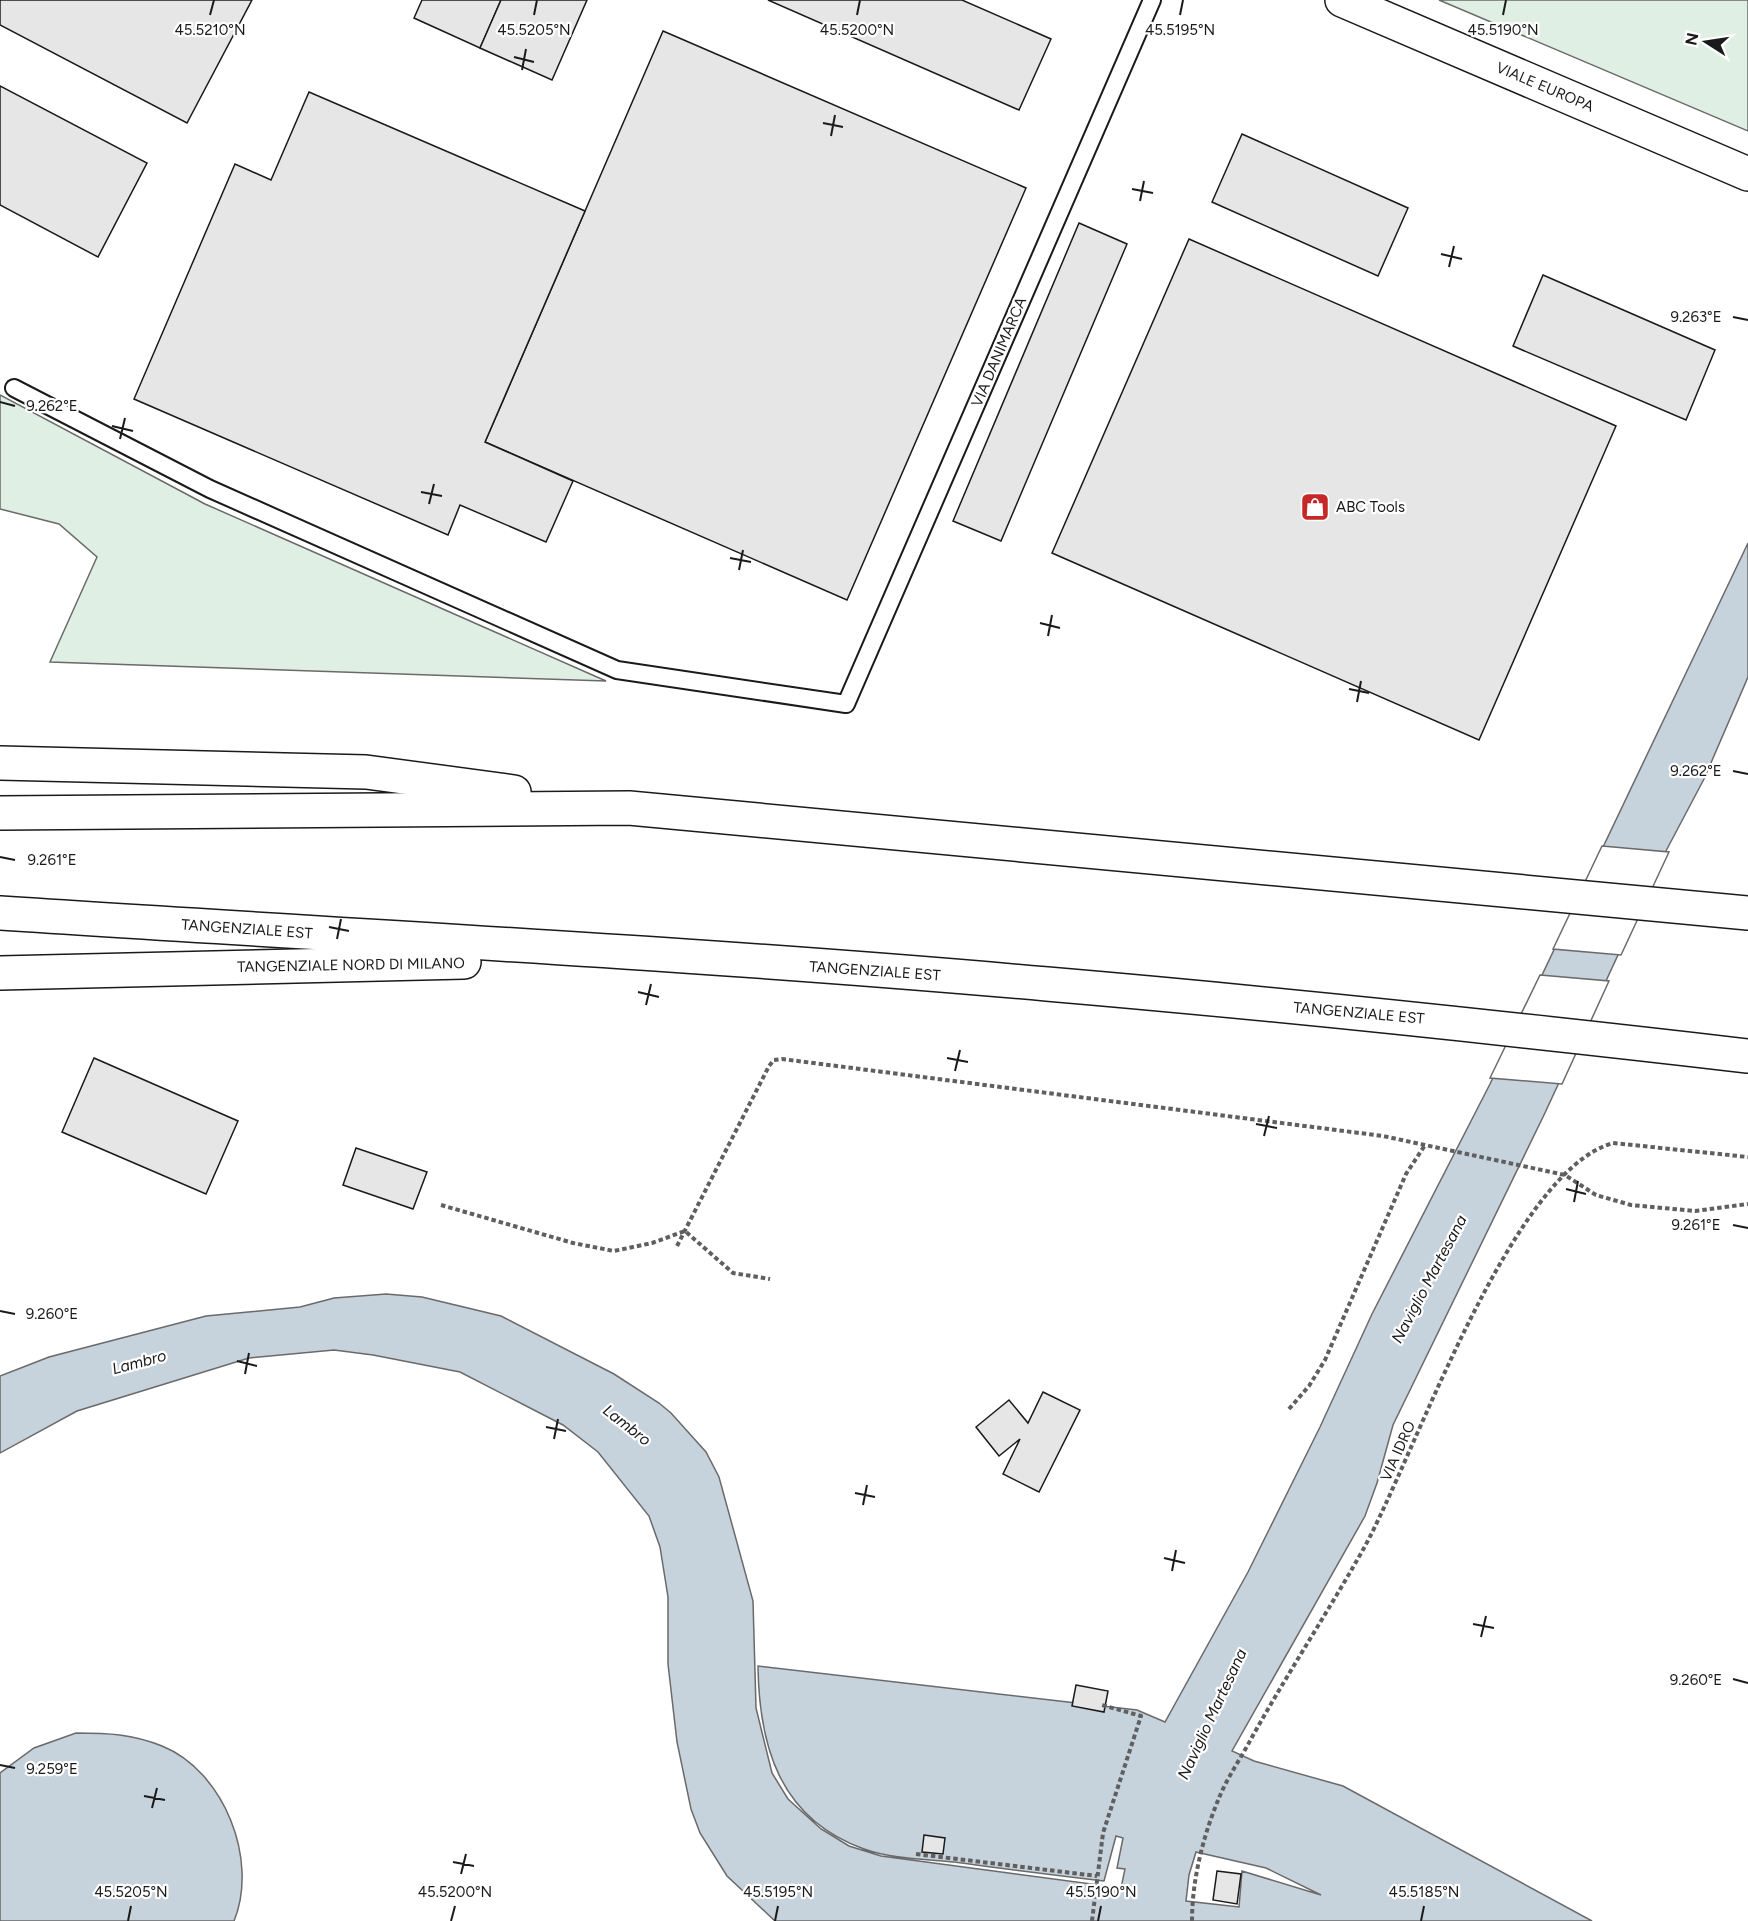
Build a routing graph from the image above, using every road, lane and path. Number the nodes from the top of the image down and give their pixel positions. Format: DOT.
graph roads {
  1 [pos="1152,0"];
  2 [pos="1342,0"];
  3 [pos="1748,174"];
  4 [pos="14,388"];
  5 [pos="0,763"];
  6 [pos="629,808"];
  7 [pos="0,813"];
  8 [pos="1748,913"];
  9 [pos="0,914"];
  10 [pos="0,952"];
  11 [pos="703,958"];
  12 [pos="461,963"];
  13 [pos="0,973"];
  14 [pos="1748,1056"];
  15 [pos="1425,1145"];
  16 [pos="1748,1156"];
  17 [pos="1565,1175"];
  18 [pos="1748,1204"];
  19 [pos="441,1205"];
  20 [pos="685,1231"];
  21 [pos="677,1246"];
  22 [pos="770,1279"];
  23 [pos="1289,1409"];
  24 [pos="1102,1705"];
  25 [pos="916,1854"];
  26 [pos="1097,1876"];
  27 [pos="1092,1921"];
  28 [pos="1191,1921"];
  1 -- 4 [label="lane, VIA DANIMARCA"];
  2 -- 3 [label="main road, VIALE EUROPA"];
  5 -- 6 [label="main road"];
  6 -- 7 [label="main road"];
  6 -- 8 [label="main road"];
  9 -- 11 [label="main road, TANGENZIALE EST"];
  10 -- 12 [label="main road"];
  11 -- 12 [label="main road, TANGENZIALE NORD DI MILANO"];
  11 -- 14 [label="main road, TANGENZIALE EST"];
  12 -- 13 [label="main road, TANGENZIALE NORD DI MILANO"];
  15 -- 17 [label="path"];
  15 -- 20 [label="path"];
  15 -- 23 [label="path"];
  16 -- 17 [label="path, VIA IDRO"];
  17 -- 18 [label="path"];
  17 -- 28 [label="path, VIA IDRO"];
  19 -- 20 [label="path"];
  20 -- 21 [label="path"];
  20 -- 22 [label="path"];
  24 -- 26 [label="path"];
  25 -- 26 [label="path"];
  26 -- 27 [label="path"];
}
